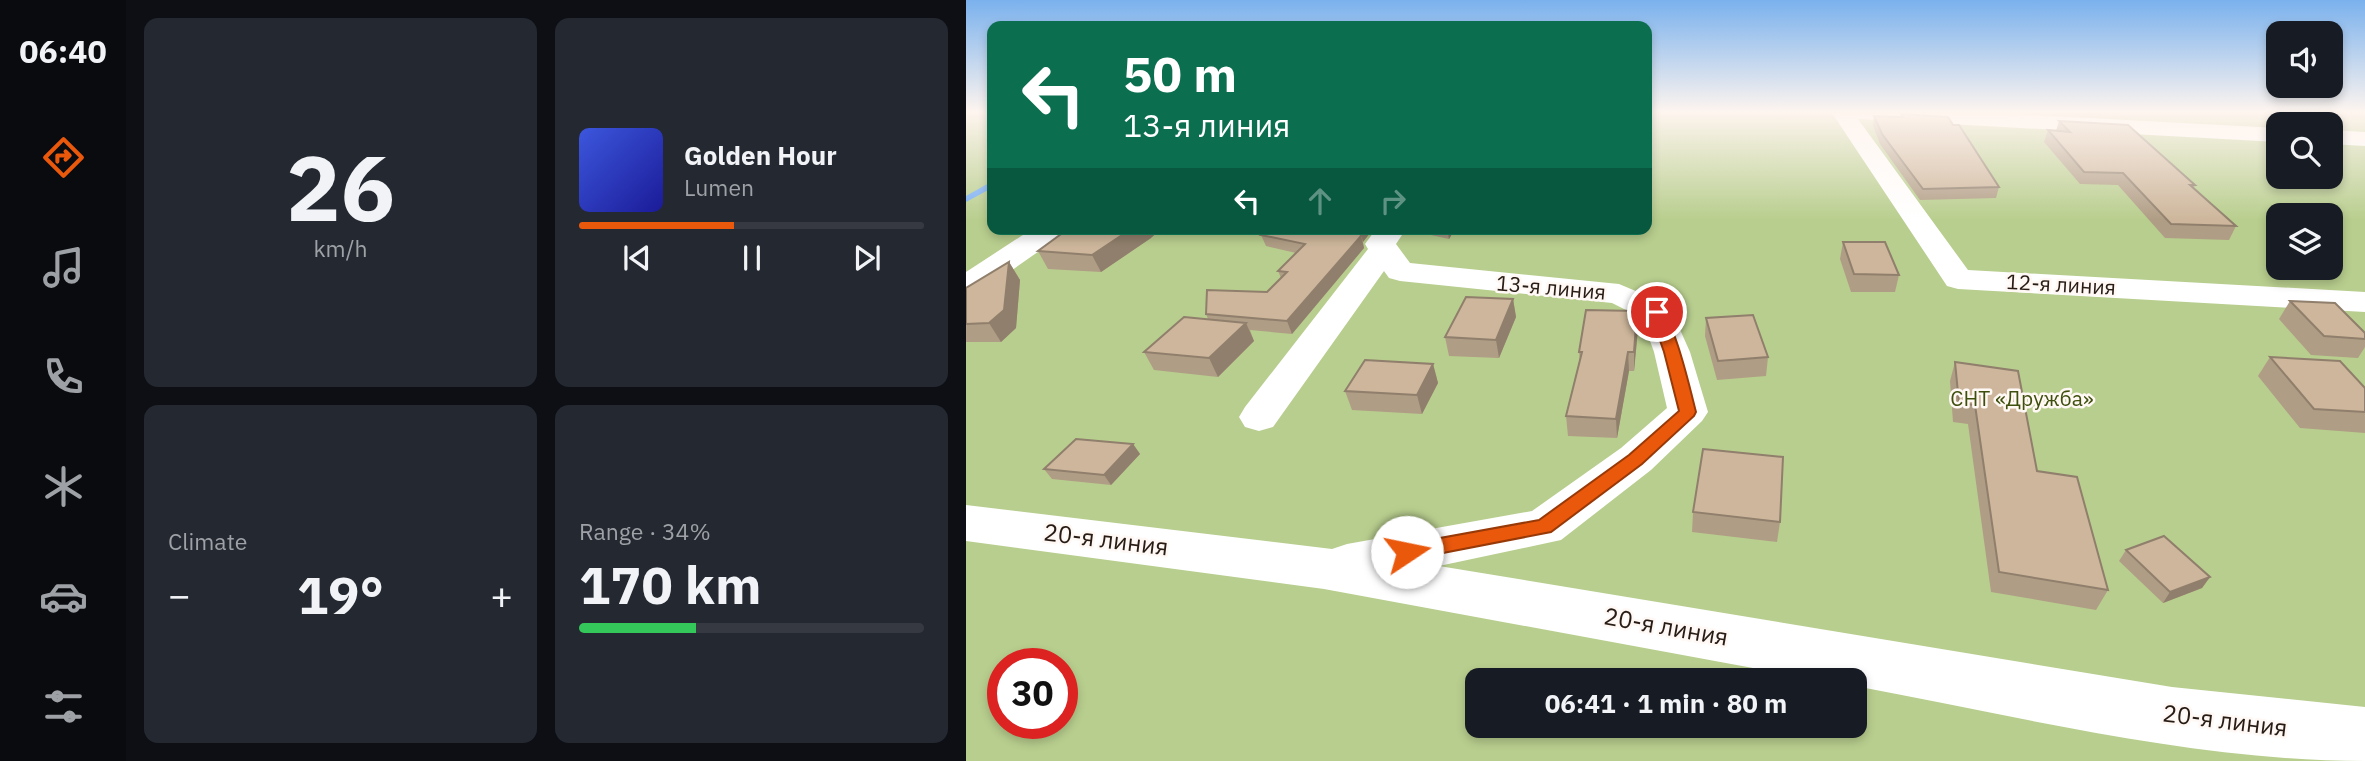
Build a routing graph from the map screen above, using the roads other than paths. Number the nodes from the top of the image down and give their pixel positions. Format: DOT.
graph roads {
  1 [pos="1868,149"];
  2 [pos="1043,235"];
  3 [pos="1388,239"];
  4 [pos="966,287"];
  5 [pos="2365,302"];
  6 [pos="1259,417"];
  7 [pos="966,523"];
  8 [pos="1324,568"];
  9 [pos="2365,737"];
  1 -- 5 [label="street, 12-я линия"];
  2 -- 4 [label="street"];
  3 -- 6 [label="street"];
  3 -- 8 [label="street, 13-я линия"];
  7 -- 8 [label="street, 20-я линия"];
  8 -- 9 [label="street, 20-я линия"];
}
